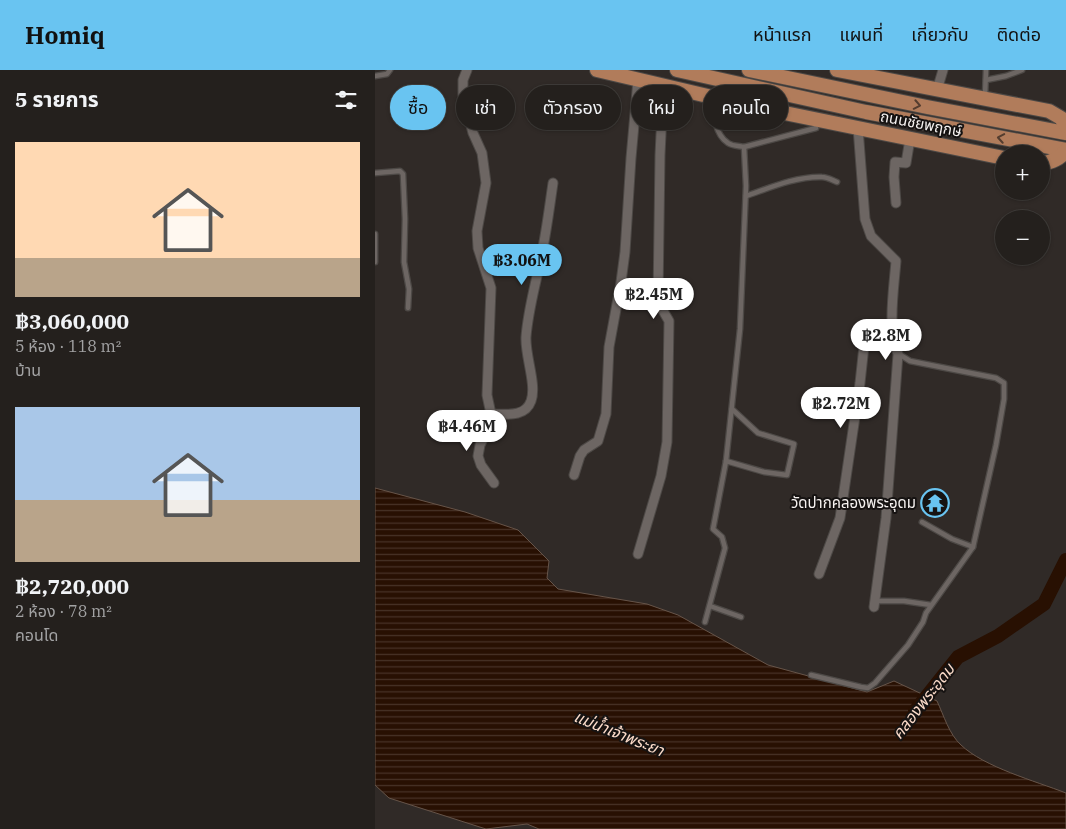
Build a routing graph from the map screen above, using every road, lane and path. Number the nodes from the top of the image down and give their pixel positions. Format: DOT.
graph roads {
  1 [pos="389,70"];
  2 [pos="467,70"];
  3 [pos="597,70"];
  4 [pos="677,70"];
  5 [pos="749,70"];
  6 [pos="837,70"];
  7 [pos="943,70"];
  8 [pos="986,70"];
  9 [pos="1022,70"];
  10 [pos="1012,72"];
  11 [pos="375,76"];
  12 [pos="639,80"];
  13 [pos="986,80"];
  14 [pos="661,85"];
  15 [pos="937,90"];
  16 [pos="985,100"];
  17 [pos="788,113"];
  18 [pos="1066,126"];
  19 [pos="816,128"];
  20 [pos="858,128"];
  21 [pos="660,130"];
  22 [pos="719,130"];
  23 [pos="1066,133"];
  24 [pos="910,139"];
  25 [pos="744,147"];
  26 [pos="1066,150"];
  27 [pos="995,156"];
  28 [pos="1050,162"];
  29 [pos="375,173"];
  30 [pos="837,182"];
  31 [pos="553,183"];
  32 [pos="746,196"];
  33 [pos="896,203"];
  34 [pos="375,234"];
  35 [pos="375,262"];
  36 [pos="408,308"];
  37 [pos="892,333"];
  38 [pos="898,354"];
  39 [pos="732,409"];
  40 [pos="491,414"];
  41 [pos="726,461"];
  42 [pos="574,474"];
  43 [pos="494,483"];
  44 [pos="922,522"];
  45 [pos="973,547"];
  46 [pos="638,554"];
  47 [pos="819,574"];
  48 [pos="875,604"];
  49 [pos="931,605"];
  50 [pos="710,606"];
  51 [pos="741,617"];
  52 [pos="705,622"];
  53 [pos="811,675"];
  1 -- 11 [label="lane"];
  2 -- 40 [label="street"];
  3 -- 12 [label="main road, ถนนชัยพฤกษ์"];
  26 -- 4 [label="main road, ถนนชัยพฤกษ์, one-way"];
  5 -- 23 [label="main road, ถนนชัยพฤกษ์, one-way"];
  6 -- 15 [label="main road"];
  7 -- 15 [label="street"];
  8 -- 13 [label="lane"];
  9 -- 10 [label="lane"];
  10 -- 13 [label="lane"];
  12 -- 14 [label="main road, ถนนชัยพฤกษ์"];
  12 -- 42 [label="street"];
  13 -- 16 [label="lane"];
  15 -- 16 [label="main road"];
  16 -- 18 [label="main road"];
  17 -- 20 [label="main road, ถนนชัยพฤกษ์"];
  19 -- 25 [label="lane"];
  20 -- 24 [label="main road, ถนนชัยพฤกษ์"];
  20 -- 37 [label="street"];
  21 -- 46 [label="street"];
  22 -- 25 [label="lane"];
  24 -- 27 [label="main road, ถนนชัยพฤกษ์"];
  24 -- 33 [label="street"];
  25 -- 32 [label="lane"];
  26 -- 28 [label="main road, ถนนชัยพฤกษ์"];
  29 -- 36 [label="lane"];
  30 -- 32 [label="lane"];
  31 -- 40 [label="street"];
  32 -- 39 [label="lane"];
  34 -- 35 [label="lane"];
  37 -- 38 [label="street"];
  37 -- 47 [label="street"];
  38 -- 45 [label="lane"];
  38 -- 48 [label="street"];
  39 -- 41 [label="lane"];
  39 -- 41 [label="lane"];
  40 -- 43 [label="street"];
  41 -- 50 [label="lane"];
  44 -- 45 [label="lane"];
  45 -- 49 [label="lane"];
  48 -- 49 [label="lane"];
  49 -- 53 [label="lane"];
  50 -- 51 [label="lane"];
  50 -- 52 [label="lane"];
}
